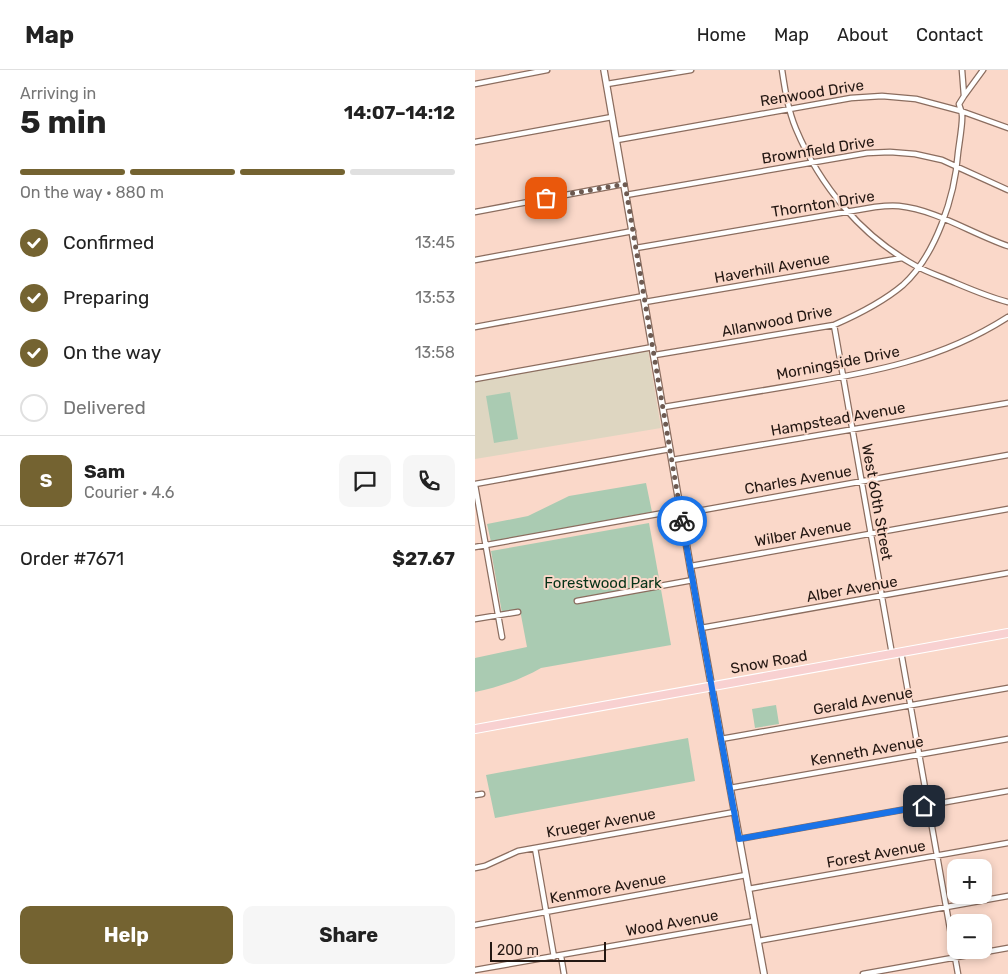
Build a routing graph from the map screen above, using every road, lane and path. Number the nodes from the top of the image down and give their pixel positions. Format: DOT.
graph roads {
  1 [pos="547,70"];
  2 [pos="604,70"];
  3 [pos="691,70"];
  4 [pos="782,70"];
  5 [pos="962,70"];
  6 [pos="983,70"];
  7 [pos="475,84"];
  8 [pos="607,84"];
  9 [pos="964,96"];
  10 [pos="789,109"];
  11 [pos="961,111"];
  12 [pos="612,118"];
  13 [pos="1008,128"];
  14 [pos="617,140"];
  15 [pos="475,142"];
  16 [pos="812,163"];
  17 [pos="957,168"];
  18 [pos="625,184"];
  19 [pos="1008,190"];
  20 [pos="626,195"];
  21 [pos="847,211"];
  22 [pos="475,212"];
  23 [pos="943,219"];
  24 [pos="633,232"];
  25 [pos="1008,246"];
  26 [pos="636,248"];
  27 [pos="902,258"];
  28 [pos="475,260"];
  29 [pos="918,267"];
  30 [pos="645,299"];
  31 [pos="1008,302"];
  32 [pos="1008,316"];
  33 [pos="834,324"];
  34 [pos="475,327"];
  35 [pos="653,347"];
  36 [pos="655,355"];
  37 [pos="843,377"];
  38 [pos="475,380"];
  39 [pos="1008,403"];
  40 [pos="664,407"];
  41 [pos="852,430"];
  42 [pos="670,450"];
  43 [pos="1008,455"];
  44 [pos="672,460"];
  45 [pos="861,482"];
  46 [pos="475,484"];
  47 [pos="1008,509"];
  48 [pos="681,512"];
  49 [pos="870,534"];
  50 [pos="486,546"];
  51 [pos="475,547"];
  52 [pos="691,566"];
  53 [pos="1008,574"];
  54 [pos="693,580"];
  55 [pos="881,596"];
  56 [pos="577,601"];
  57 [pos="518,612"];
  58 [pos="498,615"];
  59 [pos="475,619"];
  60 [pos="701,628"];
  61 [pos="1008,633"];
  62 [pos="502,637"];
  63 [pos="901,652"];
  64 [pos="892,654"];
  65 [pos="712,686"];
  66 [pos="1008,688"];
  67 [pos="911,705"];
  68 [pos="475,728"];
  69 [pos="721,738"];
  70 [pos="1008,739"];
  71 [pos="919,755"];
  72 [pos="730,788"];
  73 [pos="1008,791"];
  74 [pos="482,794"];
  75 [pos="475,795"];
  76 [pos="928,806"];
  77 [pos="735,812"];
  78 [pos="739,839"];
  79 [pos="1008,843"];
  80 [pos="535,848"];
  81 [pos="937,856"];
  82 [pos="475,868"];
  83 [pos="746,875"];
  84 [pos="748,890"];
  85 [pos="1008,896"];
  86 [pos="946,907"];
  87 [pos="545,912"];
  88 [pos="947,914"];
  89 [pos="755,921"];
  90 [pos="475,925"];
  91 [pos="758,941"];
  92 [pos="1008,948"];
  93 [pos="992,951"];
  94 [pos="561,956"];
  95 [pos="554,957"];
  96 [pos="949,959"];
  97 [pos="955,959"];
  98 [pos="475,970"];
  99 [pos="564,974"];
  100 [pos="764,974"];
  101 [pos="863,974"];
  102 [pos="958,974"];
  1 -- 7 [label="street"];
  2 -- 8 [label="street"];
  3 -- 8 [label="street"];
  4 -- 10 [label="street"];
  5 -- 9 [label="street, Allanwood Drive"];
  6 -- 9 [label="street"];
  8 -- 12 [label="street"];
  9 -- 11 [label="street, Allanwood Drive"];
  10 -- 11 [label="street, Renwood Drive"];
  10 -- 14 [label="street, Renwood Drive"];
  10 -- 16 [label="street"];
  11 -- 13 [label="street, Renwood Drive"];
  11 -- 17 [label="street, Allanwood Drive"];
  12 -- 14 [label="street"];
  12 -- 15 [label="street"];
  14 -- 18 [label="street"];
  16 -- 17 [label="street, Brownfield Drive"];
  16 -- 20 [label="street, Brownfield Drive"];
  16 -- 21 [label="street"];
  17 -- 19 [label="street, Brownfield Drive"];
  17 -- 23 [label="street, Allanwood Drive"];
  18 -- 20 [label="street"];
  18 -- 22 [label="street"];
  20 -- 24 [label="street"];
  21 -- 23 [label="street, Thornton Drive"];
  21 -- 26 [label="street, Thornton Drive"];
  21 -- 27 [label="street"];
  23 -- 25 [label="street, Thornton Drive"];
  23 -- 29 [label="street, Allanwood Drive"];
  24 -- 26 [label="street"];
  24 -- 28 [label="street"];
  26 -- 30 [label="street"];
  27 -- 29 [label="street"];
  27 -- 30 [label="street, Haverhill Avenue"];
  29 -- 31 [label="street"];
  29 -- 33 [label="street, Allanwood Drive"];
  30 -- 34 [label="street, Haverhill Avenue"];
  30 -- 35 [label="street"];
  32 -- 37 [label="street, Morningside Drive"];
  33 -- 36 [label="street, Allanwood Drive"];
  33 -- 37 [label="street, West 60th Street"];
  35 -- 36 [label="street"];
  35 -- 38 [label="street"];
  36 -- 40 [label="street"];
  37 -- 40 [label="street, Morningside Drive"];
  37 -- 41 [label="street, West 60th Street"];
  39 -- 41 [label="street, Hampstead Avenue"];
  40 -- 42 [label="street"];
  41 -- 44 [label="street, Hampstead Avenue"];
  41 -- 45 [label="street, West 60th Street"];
  42 -- 44 [label="street"];
  42 -- 46 [label="street"];
  43 -- 45 [label="street, Charles Avenue"];
  44 -- 48 [label="street"];
  45 -- 48 [label="street, Charles Avenue"];
  45 -- 49 [label="street, West 60th Street"];
  46 -- 50 [label="street"];
  47 -- 49 [label="street, Wilber Avenue"];
  48 -- 50 [label="street, Charles Avenue"];
  48 -- 52 [label="street"];
  49 -- 52 [label="street, Wilber Avenue"];
  49 -- 55 [label="street, West 60th Street"];
  50 -- 51 [label="street, Charles Avenue"];
  50 -- 58 [label="street"];
  52 -- 54 [label="street"];
  53 -- 55 [label="street, Alber Avenue"];
  54 -- 56 [label="street"];
  54 -- 60 [label="street"];
  55 -- 60 [label="street, Alber Avenue"];
  55 -- 64 [label="street, West 60th Street"];
  57 -- 58 [label="street"];
  58 -- 59 [label="street"];
  58 -- 62 [label="street"];
  60 -- 65 [label="street"];
  61 -- 63 [label="main road, Snow Road"];
  63 -- 64 [label="main road, Snow Road"];
  63 -- 67 [label="street"];
  64 -- 65 [label="main road, Snow Road"];
  65 -- 68 [label="main road, Snow Road"];
  65 -- 69 [label="street"];
  66 -- 67 [label="street, Gerald Avenue"];
  67 -- 69 [label="street, Gerald Avenue"];
  67 -- 71 [label="street"];
  69 -- 72 [label="street"];
  70 -- 71 [label="street, Kenneth Avenue"];
  71 -- 72 [label="street, Kenneth Avenue"];
  71 -- 76 [label="street"];
  72 -- 77 [label="street"];
  73 -- 76 [label="street"];
  74 -- 75 [label="street"];
  76 -- 78 [label="street"];
  76 -- 81 [label="street"];
  77 -- 78 [label="street"];
  77 -- 80 [label="street, Krueger Avenue"];
  78 -- 83 [label="street"];
  79 -- 81 [label="street, Forest Avenue"];
  80 -- 82 [label="street, Krueger Avenue"];
  80 -- 87 [label="street"];
  81 -- 84 [label="street, Forest Avenue"];
  81 -- 86 [label="street"];
  83 -- 84 [label="street"];
  83 -- 87 [label="street, Kenmore Avenue"];
  84 -- 89 [label="street"];
  85 -- 86 [label="street"];
  86 -- 88 [label="street"];
  86 -- 91 [label="street"];
  87 -- 90 [label="street, Kenmore Avenue"];
  87 -- 95 [label="street"];
  89 -- 91 [label="street"];
  89 -- 94 [label="street, Wood Avenue"];
  91 -- 100 [label="street"];
  92 -- 93 [label="street"];
  94 -- 95 [label="street, Wood Avenue"];
  94 -- 99 [label="street"];
  95 -- 98 [label="street, Wood Avenue"];
  96 -- 101 [label="street"];
  97 -- 102 [label="street"];
}
